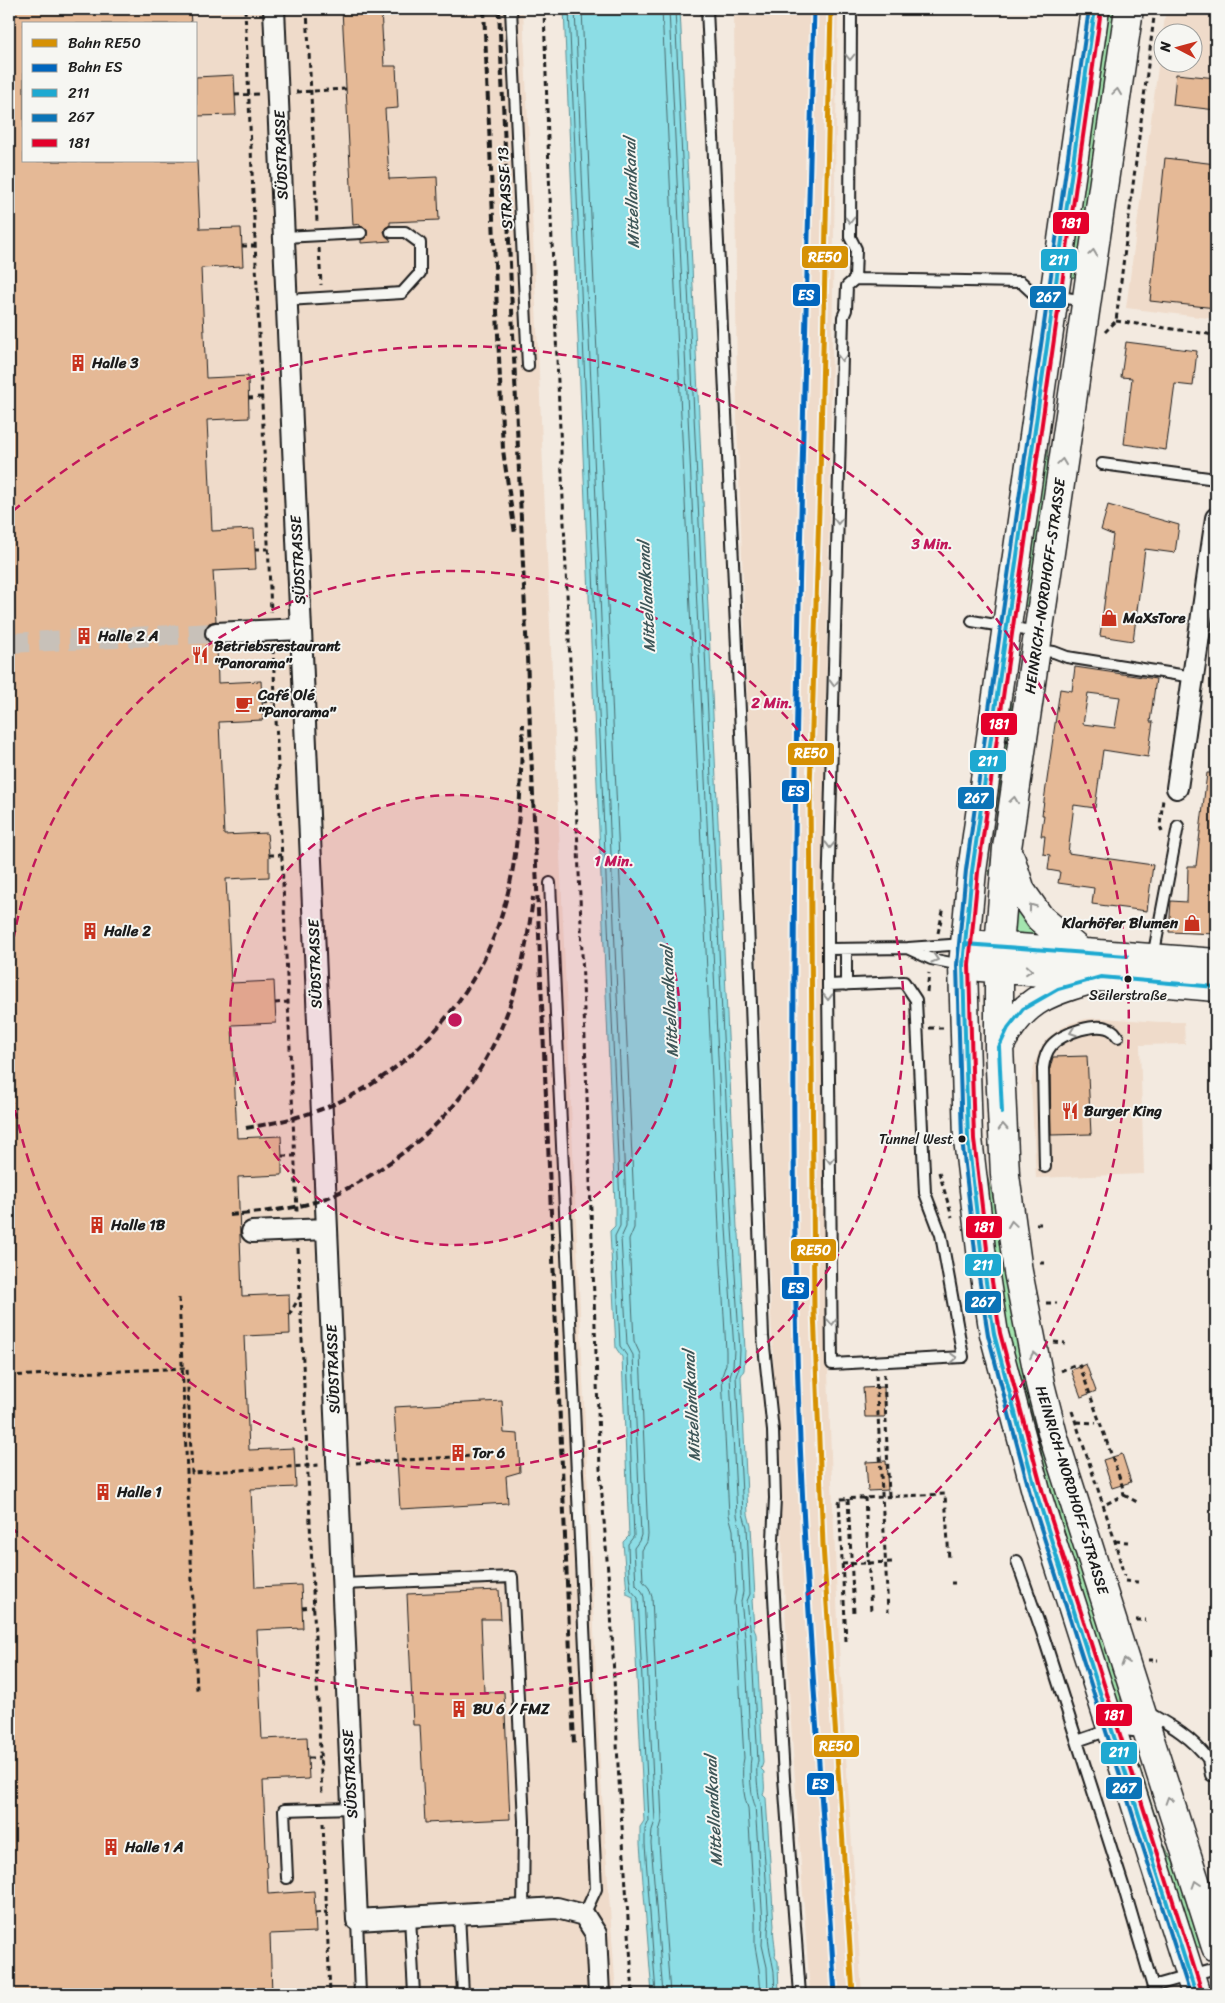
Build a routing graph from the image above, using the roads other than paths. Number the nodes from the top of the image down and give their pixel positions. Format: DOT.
graph roads {
  1 [pos="274,9"];
  2 [pos="512,9"];
  3 [pos="707,9"];
  4 [pos="851,9"];
  5 [pos="1095,9"];
  6 [pos="1129,9"];
  7 [pos="391,232"];
  8 [pos="361,233"];
  9 [pos="284,236"];
  10 [pos="855,279"];
  11 [pos="1054,297"];
  12 [pos="287,300"];
  13 [pos="1086,301"];
  14 [pos="528,366"];
  15 [pos="1102,464"];
  16 [pos="1216,479"];
  17 [pos="1216,518"];
  18 [pos="972,620"];
  19 [pos="1005,626"];
  20 [pos="301,629"];
  21 [pos="216,633"];
  22 [pos="1036,641"];
  23 [pos="1193,677"];
  24 [pos="1170,791"];
  25 [pos="1178,826"];
  26 [pos="1008,848"];
  27 [pos="550,883"];
  28 [pos="908,948"];
  29 [pos="828,949"];
  30 [pos="846,949"];
  31 [pos="1080,952"];
  32 [pos="964,955"];
  33 [pos="999,957"];
  34 [pos="1153,958"];
  35 [pos="1216,963"];
  36 [pos="1101,977"];
  37 [pos="828,985"];
  38 [pos="846,985"];
  39 [pos="1216,987"];
  40 [pos="1118,1037"];
  41 [pos="999,1047"];
  42 [pos="1045,1167"];
  43 [pos="327,1229"];
  44 [pos="252,1232"];
  45 [pos="1017,1561"];
  46 [pos="342,1584"];
  47 [pos="1144,1720"];
  48 [pos="1112,1729"];
  49 [pos="1077,1741"];
  50 [pos="1212,1759"];
  51 [pos="1211,1775"];
  52 [pos="352,1808"];
  53 [pos="287,1878"];
  54 [pos="523,1911"];
  55 [pos="459,1913"];
  56 [pos="584,1915"];
  57 [pos="410,1917"];
  58 [pos="357,1920"];
  59 [pos="1216,1947"];
  60 [pos="1216,1968"];
  61 [pos="1193,1985"];
  62 [pos="1154,1990"];
  63 [pos="360,1994"];
  64 [pos="414,1994"];
  65 [pos="463,1994"];
  66 [pos="598,1994"];
  67 [pos="800,1994"];
  1 -- 9 [label="street, SÜDSTRASSE"];
  2 -- 14 [label="lane, STRASSE 13"];
  3 -- 67 [label="lane"];
  4 -- 10 [label="lane, one-way"];
  5 -- 11 [label="main road, HEINRICH-NORDHOFF-STRASSE"];
  13 -- 6 [label="main road, HEINRICH-NORDHOFF-STRASSE, one-way"];
  7 -- 12 [label="lane"];
  8 -- 9 [label="lane"];
  9 -- 12 [label="street, SÜDSTRASSE"];
  10 -- 11 [label="lane"];
  10 -- 29 [label="lane, one-way"];
  11 -- 13 [label="lane"];
  11 -- 19 [label="main road, HEINRICH-NORDHOFF-STRASSE"];
  12 -- 20 [label="street, SÜDSTRASSE"];
  22 -- 13 [label="main road, HEINRICH-NORDHOFF-STRASSE, one-way"];
  15 -- 16 [label="lane"];
  17 -- 23 [label="street"];
  18 -- 19 [label="lane"];
  19 -- 22 [label="lane"];
  19 -- 32 [label="main road, HEINRICH-NORDHOFF-STRASSE"];
  20 -- 21 [label="street"];
  20 -- 43 [label="street, SÜDSTRASSE"];
  22 -- 23 [label="lane"];
  26 -- 22 [label="main road, HEINRICH-NORDHOFF-STRASSE, one-way"];
  23 -- 24 [label="street"];
  25 -- 34 [label="lane"];
  31 -- 26 [label="main road, one-way"];
  26 -- 33 [label="main road, HEINRICH-NORDHOFF-STRASSE"];
  27 -- 56 [label="lane"];
  28 -- 30 [label="lane"];
  28 -- 32 [label="lane"];
  28 -- 32 [label="lane, one-way"];
  29 -- 30 [label="lane"];
  29 -- 37 [label="lane"];
  30 -- 38 [label="lane"];
  31 -- 33 [label="main road"];
  31 -- 34 [label="main road"];
  32 -- 33 [label="main road"];
  32 -- 48 [label="main road, HEINRICH-NORDHOFF-STRASSE"];
  33 -- 36 [label="main road, one-way"];
  33 -- 41 [label="main road, HEINRICH-NORDHOFF-STRASSE"];
  34 -- 35 [label="main road"];
  36 -- 39 [label="main road"];
  36 -- 41 [label="main road"];
  37 -- 38 [label="lane"];
  37 -- 38 [label="lane, one-way"];
  40 -- 42 [label="lane, one-way"];
  47 -- 41 [label="main road, HEINRICH-NORDHOFF-STRASSE, one-way"];
  43 -- 44 [label="street"];
  43 -- 46 [label="street, SÜDSTRASSE"];
  45 -- 49 [label="lane"];
  46 -- 52 [label="street, SÜDSTRASSE"];
  46 -- 54 [label="lane"];
  47 -- 48 [label="lane"];
  47 -- 50 [label="lane"];
  59 -- 47 [label="main road, HEINRICH-NORDHOFF-STRASSE, one-way"];
  48 -- 49 [label="lane"];
  48 -- 61 [label="main road, HEINRICH-NORDHOFF-STRASSE"];
  49 -- 62 [label="lane"];
  50 -- 51 [label="lane"];
  52 -- 53 [label="lane"];
  52 -- 58 [label="street, SÜDSTRASSE"];
  54 -- 55 [label="street"];
  54 -- 56 [label="street"];
  55 -- 57 [label="street"];
  55 -- 65 [label="lane"];
  56 -- 66 [label="street"];
  57 -- 58 [label="street"];
  57 -- 64 [label="lane"];
  58 -- 63 [label="lane"];
  60 -- 61 [label="lane"];
  61 -- 62 [label="lane"];
}
